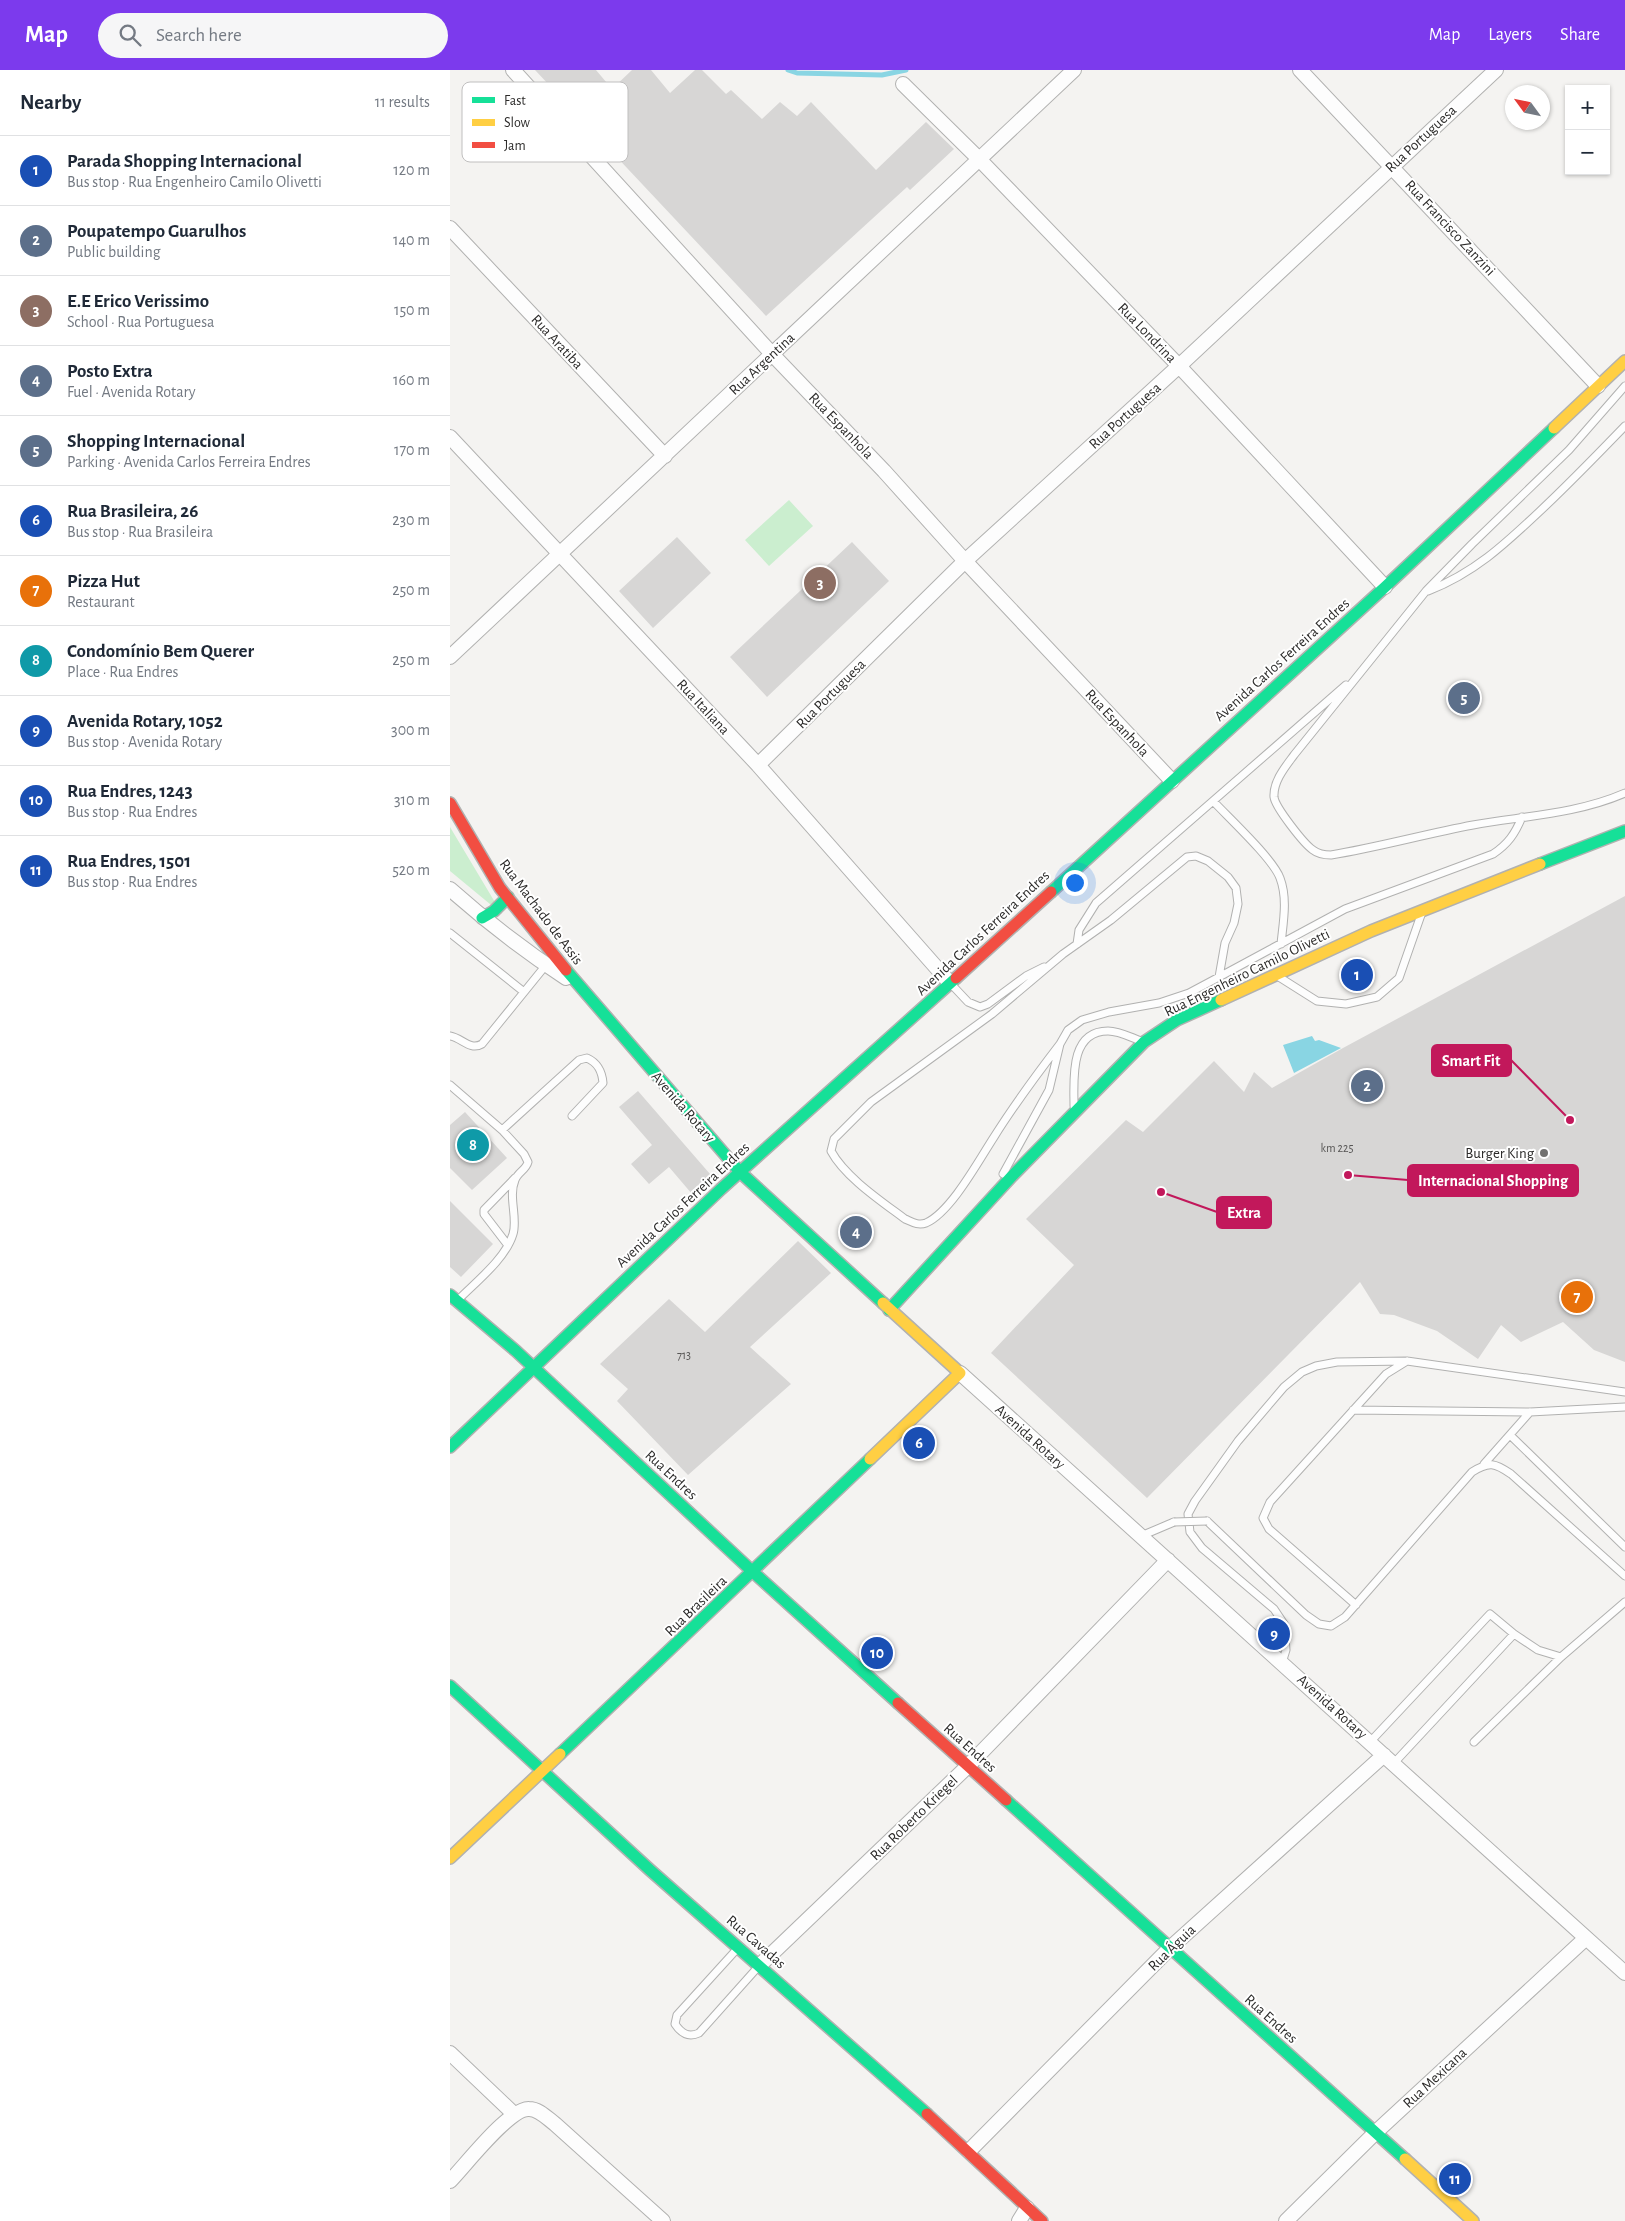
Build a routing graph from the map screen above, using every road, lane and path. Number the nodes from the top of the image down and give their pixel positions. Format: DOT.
graph roads {
  1 [pos="512,70"];
  2 [pos="1074,70"];
  3 [pos="1300,70"];
  4 [pos="1496,70"];
  5 [pos="523,82"];
  6 [pos="903,84"];
  7 [pos="979,158"];
  8 [pos="596,162"];
  9 [pos="1392,166"];
  10 [pos="450,228"];
  11 [pos="772,354"];
  12 [pos="1625,360"];
  13 [pos="1179,366"];
  14 [pos="1598,386"];
  15 [pos="1625,386"];
  16 [pos="1625,426"];
  17 [pos="450,436"];
  18 [pos="665,456"];
  19 [pos="560,556"];
  20 [pos="966,561"];
  21 [pos="1385,587"];
  22 [pos="1426,591"];
  23 [pos="450,657"];
  24 [pos="1360,673"];
  25 [pos="758,765"];
  26 [pos="1172,781"];
  27 [pos="1625,793"];
  28 [pos="1214,802"];
  29 [pos="450,803"];
  30 [pos="1522,817"];
  31 [pos="1625,831"];
  32 [pos="450,889"];
  33 [pos="508,897"];
  34 [pos="1422,910"];
  35 [pos="482,918"];
  36 [pos="450,933"];
  37 [pos="1077,944"];
  38 [pos="1282,944"];
  39 [pos="1050,964"];
  40 [pos="546,965"];
  41 [pos="1275,974"];
  42 [pos="1219,977"];
  43 [pos="950,983"];
  44 [pos="578,986"];
  45 [pos="524,992"];
  46 [pos="450,1036"];
  47 [pos="1144,1042"];
  48 [pos="1060,1044"];
  49 [pos="450,1085"];
  50 [pos="1074,1112"];
  51 [pos="572,1116"];
  52 [pos="502,1130"];
  53 [pos="740,1172"];
  54 [pos="515,1178"];
  55 [pos="983,1209"];
  56 [pos="508,1244"];
  57 [pos="453,1298"];
  58 [pos="889,1310"];
  59 [pos="1408,1361"];
  60 [pos="533,1367"];
  61 [pos="960,1373"];
  62 [pos="1625,1392"];
  63 [pos="1625,1408"];
  64 [pos="1353,1410"];
  65 [pos="1530,1412"];
  66 [pos="1510,1435"];
  67 [pos="450,1447"];
  68 [pos="1484,1464"];
  69 [pos="1141,1536"];
  70 [pos="1625,1547"];
  71 [pos="1168,1560"];
  72 [pos="753,1572"];
  73 [pos="1625,1576"];
  74 [pos="1625,1602"];
  75 [pos="1356,1605"];
  76 [pos="1514,1634"];
  77 [pos="1561,1657"];
  78 [pos="1282,1663"];
  79 [pos="450,1686"];
  80 [pos="1370,1742"];
  81 [pos="1474,1742"];
  82 [pos="1389,1759"];
  83 [pos="968,1766"];
  84 [pos="543,1772"];
  85 [pos="450,1858"];
  86 [pos="1586,1938"];
  87 [pos="739,1947"];
  88 [pos="1169,1949"];
  89 [pos="760,1965"];
  90 [pos="1625,1972"];
  91 [pos="450,2053"];
  92 [pos="514,2114"];
  93 [pos="1376,2132"];
  94 [pos="969,2151"];
  95 [pos="450,2181"];
  96 [pos="1027,2208"];
  97 [pos="663,2221"];
  98 [pos="1019,2221"];
  99 [pos="1042,2221"];
  100 [pos="1286,2221"];
  101 [pos="1473,2221"];
  1 -- 5 [label="street, Rua Espanhola"];
  2 -- 7 [label="street, Rua Argentina"];
  3 -- 9 [label="street, Rua Francisco Zanzini"];
  4 -- 9 [label="street, Rua Portuguesa"];
  6 -- 7 [label="street, Rua Londrina"];
  7 -- 11 [label="street, Rua Argentina"];
  7 -- 13 [label="street, Rua Londrina"];
  8 -- 11 [label="street, Rua Espanhola"];
  9 -- 13 [label="street, Rua Portuguesa"];
  9 -- 14 [label="street, Rua Francisco Zanzini"];
  10 -- 18 [label="street, Rua Aratiba"];
  11 -- 18 [label="street, Rua Argentina"];
  11 -- 20 [label="street, Rua Espanhola"];
  12 -- 14 [label="street, Avenida Carlos Ferreira Endres"];
  13 -- 20 [label="street, Rua Portuguesa"];
  13 -- 21 [label="street, Rua Londrina"];
  14 -- 21 [label="street, Avenida Carlos Ferreira Endres"];
  15 -- 22 [label="lane"];
  16 -- 22 [label="lane"];
  17 -- 19 [label="street, Rua Italiana"];
  18 -- 19 [label="street, Rua Argentina"];
  19 -- 23 [label="street, Rua Argentina"];
  19 -- 25 [label="street, Rua Italiana"];
  20 -- 25 [label="street, Rua Portuguesa"];
  20 -- 26 [label="street, Rua Espanhola"];
  21 -- 26 [label="street, Avenida Carlos Ferreira Endres"];
  22 -- 24 [label="lane"];
  24 -- 28 [label="lane"];
  24 -- 30 [label="lane"];
  25 -- 43 [label="street, Rua Italiana"];
  26 -- 43 [label="street, Avenida Carlos Ferreira Endres"];
  27 -- 30 [label="lane"];
  28 -- 37 [label="lane"];
  28 -- 38 [label="lane"];
  29 -- 33 [label="street, Rua Machado de Assis"];
  30 -- 38 [label="lane"];
  31 -- 34 [label="street, Rua Engenheiro Camilo Olivetti"];
  32 -- 35 [label="street, Avenida Rotary"];
  33 -- 35 [label="street"];
  33 -- 44 [label="street, Rua Machado de Assis"];
  34 -- 41 [label="street, Rua Engenheiro Camilo Olivetti"];
  34 -- 41 [label="lane"];
  35 -- 40 [label="street, Avenida Rotary"];
  36 -- 45 [label="lane"];
  37 -- 39 [label="lane"];
  37 -- 42 [label="lane"];
  38 -- 42 [label="lane"];
  39 -- 43 [label="lane"];
  39 -- 48 [label="lane"];
  40 -- 44 [label="street, Avenida Rotary"];
  40 -- 45 [label="lane"];
  41 -- 47 [label="street, Rua Engenheiro Camilo Olivetti"];
  42 -- 48 [label="lane"];
  43 -- 53 [label="street, Avenida Carlos Ferreira Endres"];
  44 -- 53 [label="street, Avenida Rotary"];
  45 -- 46 [label="lane"];
  47 -- 50 [label="street, Rua Engenheiro Camilo Olivetti"];
  47 -- 50 [label="lane"];
  48 -- 55 [label="lane"];
  49 -- 52 [label="lane"];
  50 -- 55 [label="street, Rua Engenheiro Camilo Olivetti"];
  51 -- 52 [label="lane"];
  52 -- 54 [label="lane"];
  53 -- 58 [label="street, Avenida Rotary"];
  53 -- 60 [label="street, Avenida Carlos Ferreira Endres"];
  54 -- 56 [label="lane"];
  54 -- 56 [label="lane"];
  55 -- 58 [label="street, Rua Engenheiro Camilo Olivetti"];
  56 -- 57 [label="lane"];
  57 -- 60 [label="street, Rua Endres"];
  58 -- 61 [label="street, Avenida Rotary"];
  59 -- 62 [label="lane"];
  59 -- 64 [label="lane"];
  59 -- 78 [label="lane"];
  60 -- 67 [label="street, Avenida Carlos Ferreira Endres"];
  60 -- 72 [label="street, Rua Endres"];
  61 -- 69 [label="street, Avenida Rotary"];
  61 -- 72 [label="street, Rua Brasileira"];
  63 -- 65 [label="lane"];
  64 -- 65 [label="lane"];
  64 -- 75 [label="lane"];
  65 -- 66 [label="lane"];
  66 -- 68 [label="lane"];
  66 -- 70 [label="lane"];
  68 -- 73 [label="lane"];
  68 -- 75 [label="lane"];
  69 -- 71 [label="street, Avenida Rotary"];
  69 -- 75 [label="lane, bridge"];
  71 -- 78 [label="street, Avenida Rotary"];
  71 -- 83 [label="street, Rua Roberto Kriegel"];
  72 -- 83 [label="street, Rua Endres"];
  72 -- 84 [label="street, Rua Brasileira"];
  74 -- 77 [label="lane"];
  76 -- 77 [label="lane"];
  76 -- 80 [label="lane"];
  76 -- 82 [label="lane"];
  77 -- 81 [label="lane"];
  78 -- 80 [label="street, Avenida Rotary"];
  79 -- 84 [label="street, Rua Cavadas"];
  80 -- 82 [label="street, Avenida Rotary"];
  82 -- 86 [label="street, Avenida Rotary"];
  82 -- 88 [label="street, Rua Águia"];
  83 -- 88 [label="street, Rua Endres"];
  83 -- 89 [label="street, Rua Roberto Kriegel"];
  84 -- 85 [label="street, Rua Brasileira"];
  84 -- 87 [label="street, Rua Cavadas"];
  86 -- 90 [label="street, Avenida Rotary"];
  86 -- 93 [label="street, Rua Mexicana"];
  87 -- 89 [label="street, Rua Cavadas"];
  87 -- 89 [label="lane"];
  88 -- 93 [label="street, Rua Endres"];
  88 -- 94 [label="street, Rua Águia"];
  89 -- 94 [label="street, Rua Cavadas"];
  91 -- 92 [label="street"];
  92 -- 95 [label="street"];
  92 -- 97 [label="street"];
  93 -- 100 [label="street, Rua Mexicana"];
  93 -- 101 [label="street, Rua Endres"];
  94 -- 96 [label="street, Rua Cavadas"];
  96 -- 98 [label="street"];
  96 -- 99 [label="street, Rua Cavadas"];
}
